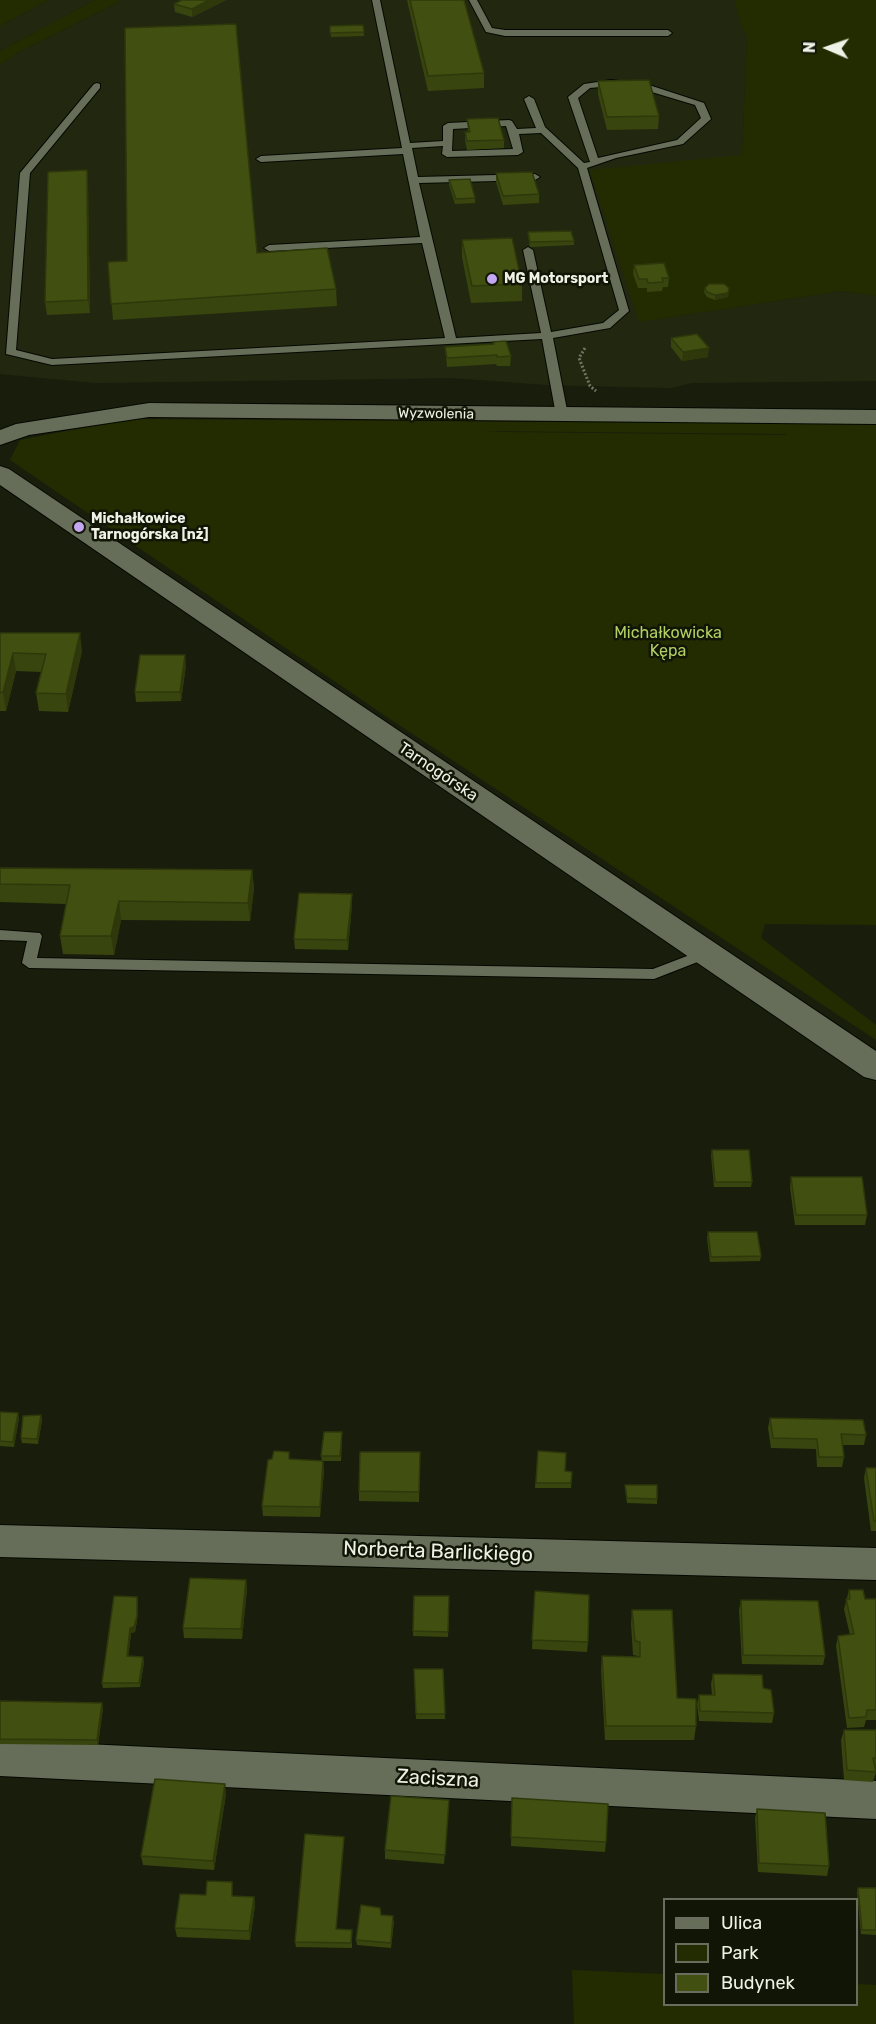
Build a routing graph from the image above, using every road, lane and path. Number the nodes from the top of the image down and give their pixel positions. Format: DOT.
graph roads {
  1 [pos="376,0"];
  2 [pos="473,0"];
  3 [pos="668,33"];
  4 [pos="98,86"];
  5 [pos="529,99"];
  6 [pos="543,130"];
  7 [pos="514,132"];
  8 [pos="447,143"];
  9 [pos="407,148"];
  10 [pos="261,159"];
  11 [pos="595,163"];
  12 [pos="582,168"];
  13 [pos="535,177"];
  14 [pos="414,180"];
  15 [pos="426,240"];
  16 [pos="269,248"];
  17 [pos="528,250"];
  18 [pos="547,336"];
  19 [pos="450,339"];
  20 [pos="590,342"];
  21 [pos="600,394"];
  22 [pos="562,415"];
  23 [pos="876,417"];
  24 [pos="0,438"];
  25 [pos="0,474"];
  26 [pos="0,935"];
  27 [pos="708,952"];
  28 [pos="876,1068"];
  29 [pos="0,1541"];
  30 [pos="876,1564"];
  31 [pos="0,1758"];
  32 [pos="876,1800"];
  1 -- 9 [label="lane"];
  2 -- 3 [label="lane"];
  4 -- 19 [label="lane"];
  5 -- 6 [label="lane"];
  6 -- 7 [label="lane"];
  6 -- 12 [label="lane"];
  7 -- 8 [label="lane"];
  7 -- 8 [label="lane"];
  8 -- 9 [label="lane"];
  9 -- 10 [label="lane"];
  9 -- 14 [label="lane"];
  11 -- 11 [label="lane"];
  11 -- 12 [label="lane"];
  12 -- 18 [label="lane"];
  13 -- 14 [label="lane"];
  14 -- 15 [label="lane"];
  15 -- 16 [label="lane"];
  15 -- 19 [label="lane"];
  17 -- 18 [label="lane"];
  18 -- 19 [label="lane"];
  18 -- 22 [label="lane"];
  20 -- 21 [label="path"];
  22 -- 23 [label="street, Wyzwolenia"];
  22 -- 24 [label="street, Wyzwolenia"];
  25 -- 27 [label="street, Tarnogórska"];
  26 -- 27 [label="lane"];
  27 -- 28 [label="street, Tarnogórska"];
  29 -- 30 [label="street, Norberta Barlickiego"];
  31 -- 32 [label="street, Zaciszna"];
}
